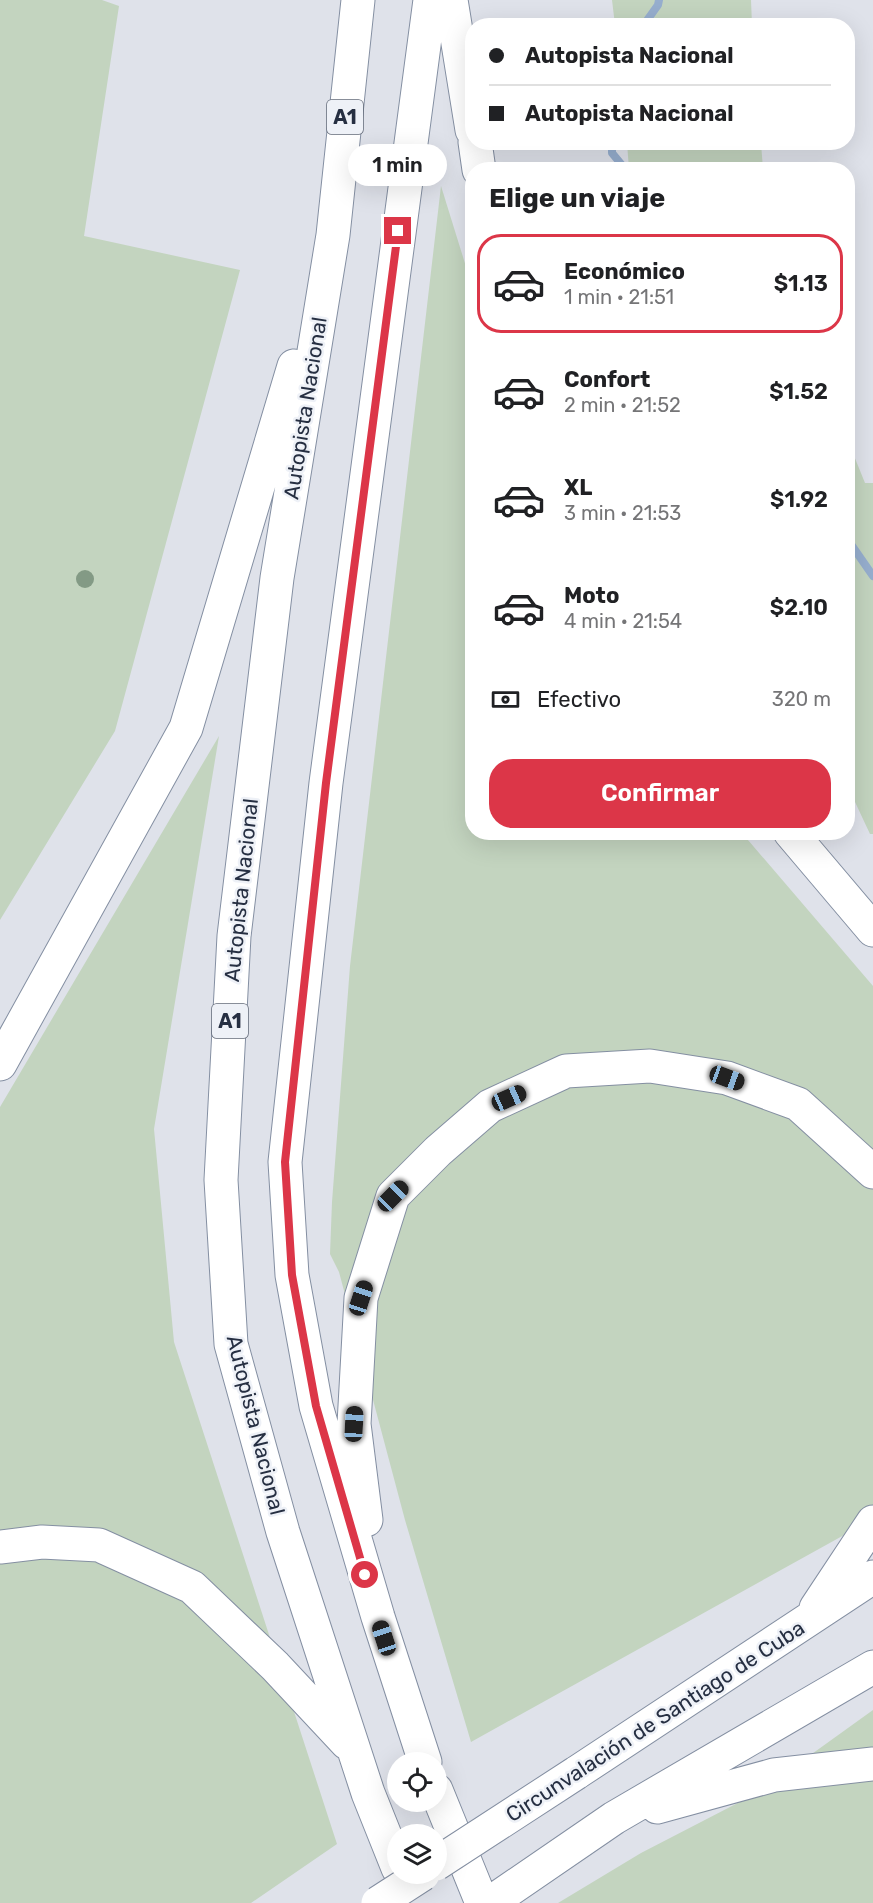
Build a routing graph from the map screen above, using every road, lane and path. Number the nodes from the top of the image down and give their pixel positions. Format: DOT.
graph roads {
  1 [pos="358,0"];
  2 [pos="430,0"];
  3 [pos="451,0"];
  4 [pos="465,87"];
  5 [pos="333,235"];
  6 [pos="797,840"];
  7 [pos="873,930"];
  8 [pos="0,1064"];
  9 [pos="873,1172"];
  10 [pos="873,1522"];
  11 [pos="0,1547"];
  12 [pos="873,1577"];
  13 [pos="378,1617"];
  14 [pos="806,1622"];
  15 [pos="873,1667"];
  16 [pos="422,1752"];
  17 [pos="356,1754"];
  18 [pos="873,1764"];
  19 [pos="445,1812"];
  20 [pos="614,1818"];
  21 [pos="387,1840"];
  22 [pos="447,1857"];
  23 [pos="404,1884"];
  24 [pos="407,1884"];
  25 [pos="378,1903"];
  26 [pos="411,1903"];
  27 [pos="482,1903"];
  28 [pos="490,1903"];
  1 -- 5 [label="highway, Autopista Nacional / A1"];
  2 -- 13 [label="highway"];
  3 -- 4 [label="highway"];
  5 -- 8 [label="highway"];
  5 -- 17 [label="highway, Autopista Nacional / A1"];
  6 -- 7 [label="highway"];
  9 -- 13 [label="highway"];
  10 -- 14 [label="highway"];
  11 -- 17 [label="highway"];
  12 -- 14 [label="highway, Circunvalación de Santiago de Cuba"];
  13 -- 16 [label="highway"];
  14 -- 22 [label="highway, Circunvalación de Santiago de Cuba, bridge"];
  15 -- 20 [label="highway"];
  17 -- 21 [label="highway, Autopista Nacional / A1"];
  18 -- 20 [label="highway"];
  19 -- 27 [label="highway"];
  20 -- 28 [label="highway"];
  23 -- 26 [label="highway"];
  24 -- 25 [label="highway, bridge"];
}
